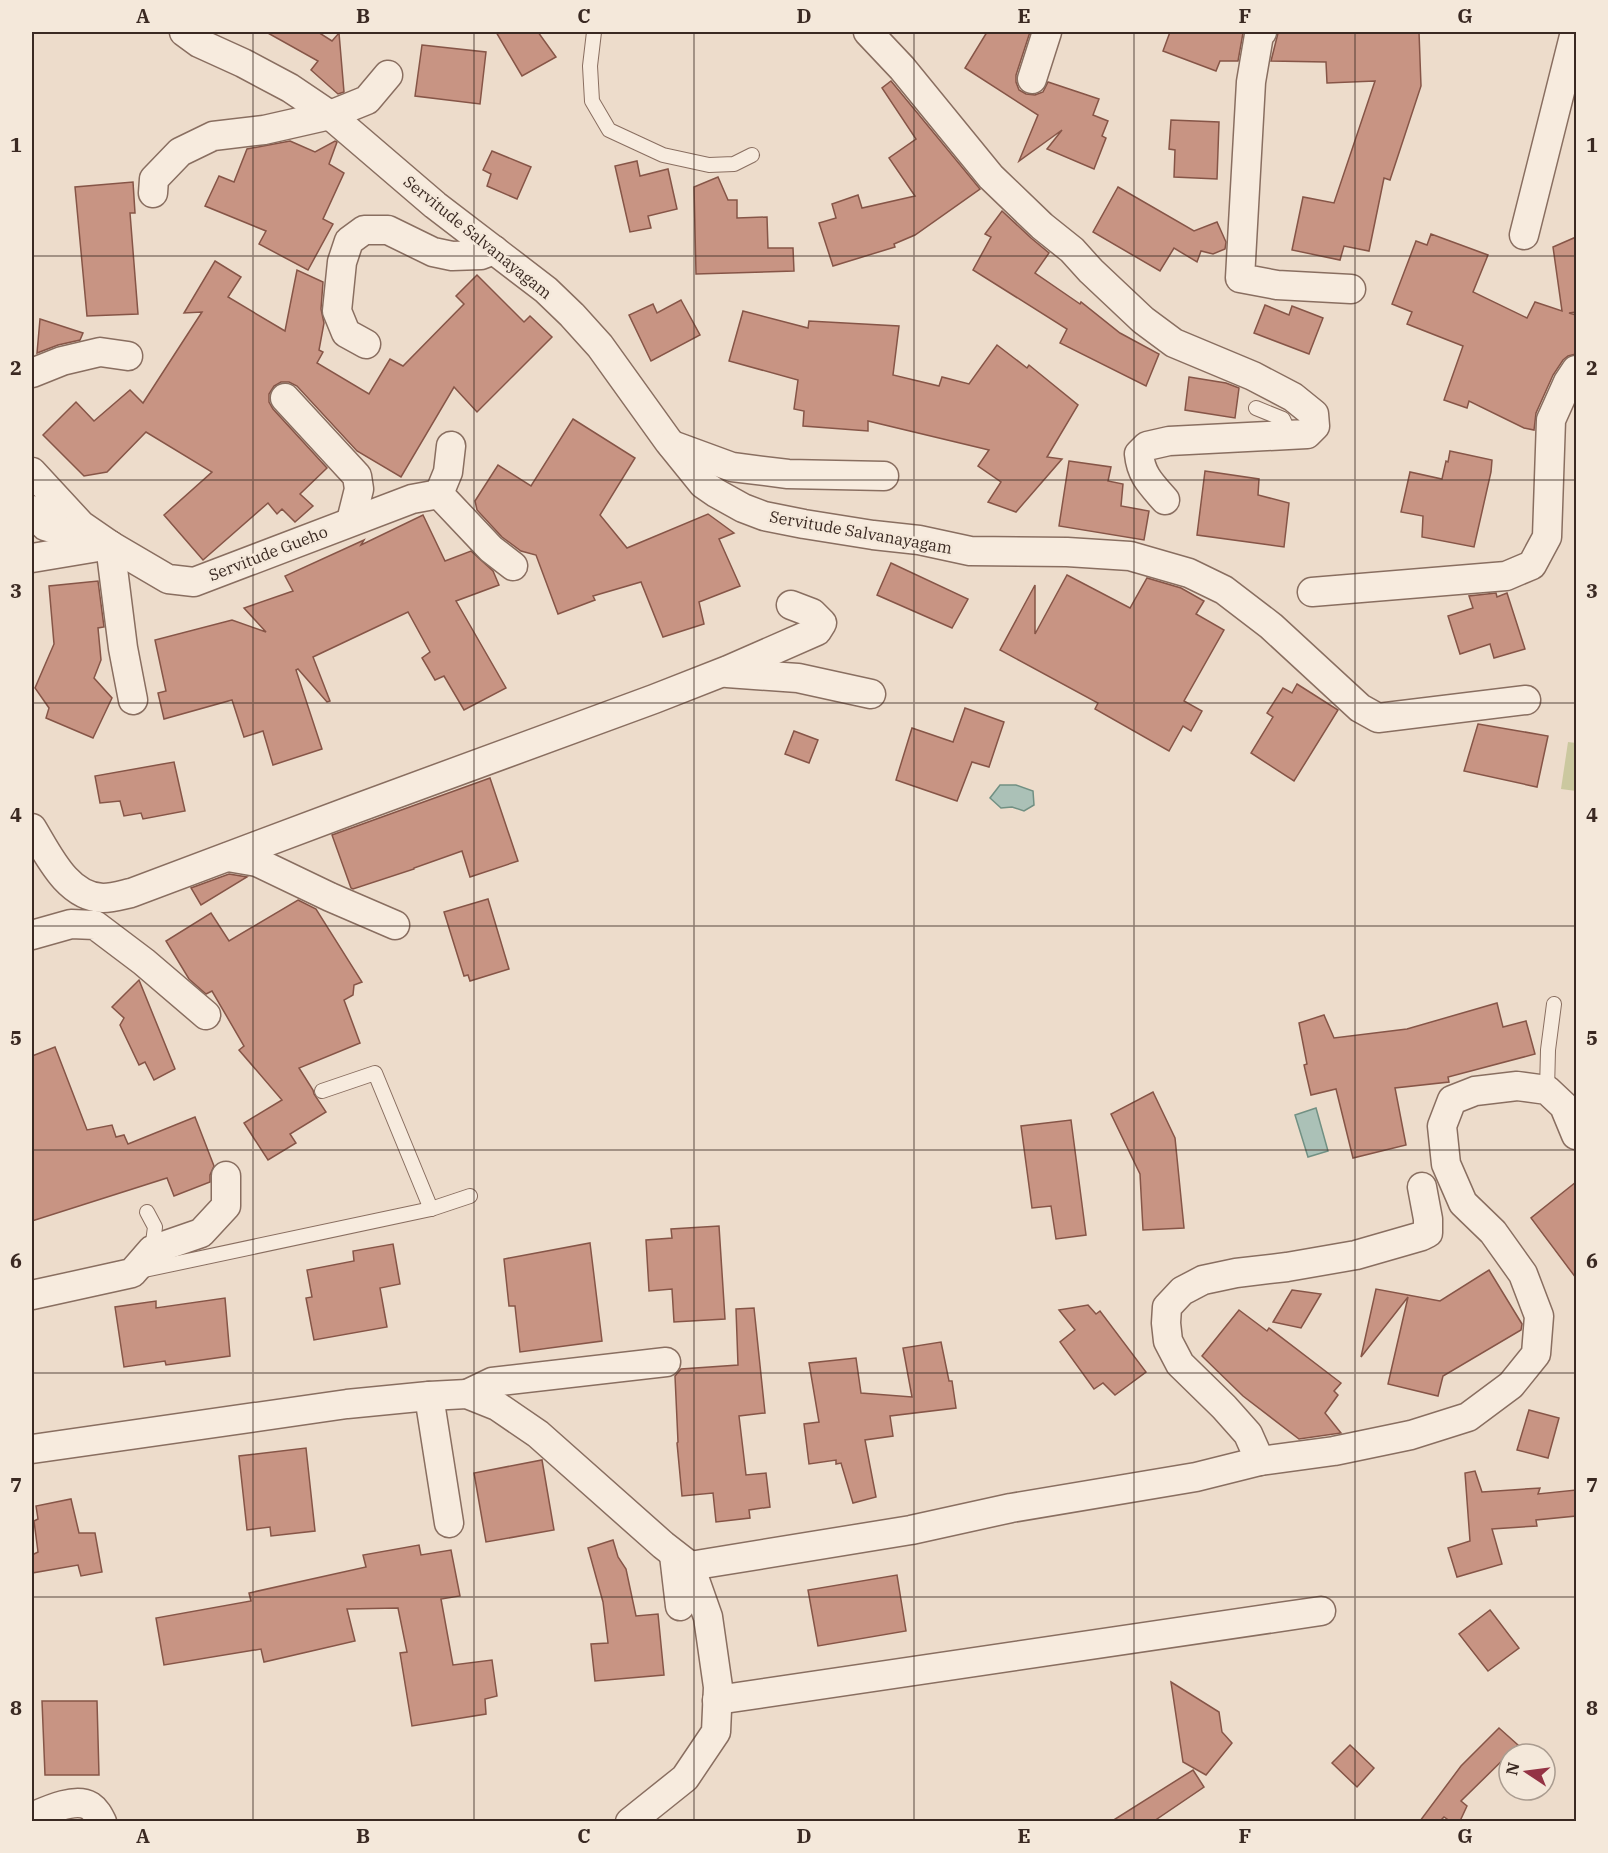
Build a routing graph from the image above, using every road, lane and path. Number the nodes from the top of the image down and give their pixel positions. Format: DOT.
graph roads {
  1 [pos="184,32"];
  2 [pos="594,32"];
  3 [pos="868,32"];
  4 [pos="1047,32"];
  5 [pos="1262,32"];
  6 [pos="1575,32"];
  7 [pos="388,75"];
  8 [pos="1032,79"];
  9 [pos="330,115"];
  10 [pos="752,155"];
  11 [pos="153,193"];
  12 [pos="1524,235"];
  13 [pos="494,250"];
  14 [pos="1351,289"];
  15 [pos="366,344"];
  16 [pos="128,356"];
  17 [pos="1576,370"];
  18 [pos="32,373"];
  19 [pos="285,398"];
  20 [pos="1256,408"];
  21 [pos="1290,435"];
  22 [pos="672,445"];
  23 [pos="451,446"];
  24 [pos="32,472"];
  25 [pos="884,476"];
  26 [pos="439,494"];
  27 [pos="1165,500"];
  28 [pos="32,510"];
  29 [pos="351,521"];
  30 [pos="110,545"];
  31 [pos="32,558"];
  32 [pos="513,566"];
  33 [pos="1312,592"];
  34 [pos="791,605"];
  35 [pos="722,673"];
  36 [pos="871,694"];
  37 [pos="133,700"];
  38 [pos="1526,700"];
  39 [pos="32,828"];
  40 [pos="228,857"];
  41 [pos="395,925"];
  42 [pos="32,935"];
  43 [pos="1554,1004"];
  44 [pos="206,1015"];
  45 [pos="1547,1090"];
  46 [pos="322,1091"];
  47 [pos="1576,1135"];
  48 [pos="226,1176"];
  49 [pos="1422,1187"];
  50 [pos="470,1196"];
  51 [pos="431,1209"];
  52 [pos="147,1212"];
  53 [pos="152,1250"];
  54 [pos="132,1273"];
  55 [pos="32,1295"];
  56 [pos="666,1362"];
  57 [pos="467,1394"];
  58 [pos="429,1396"];
  59 [pos="32,1449"];
  60 [pos="1260,1461"];
  61 [pos="449,1523"];
  62 [pos="682,1560"];
  63 [pos="680,1606"];
  64 [pos="1321,1611"];
  65 [pos="717,1700"];
  66 [pos="32,1817"];
  67 [pos="102,1821"];
  68 [pos="630,1821"];
  1 -- 9 [label="street, Servitude Salvanayagam"];
  2 -- 10 [label="lane"];
  3 -- 21 [label="street"];
  4 -- 8 [label="street"];
  5 -- 14 [label="street"];
  6 -- 12 [label="street"];
  7 -- 9 [label="street"];
  9 -- 11 [label="street"];
  9 -- 13 [label="street, Servitude Salvanayagam"];
  13 -- 15 [label="street"];
  13 -- 22 [label="street, Servitude Salvanayagam"];
  16 -- 18 [label="street"];
  17 -- 33 [label="street"];
  19 -- 29 [label="street"];
  20 -- 21 [label="lane"];
  21 -- 27 [label="street"];
  22 -- 25 [label="street"];
  22 -- 38 [label="street, Servitude Salvanayagam"];
  23 -- 26 [label="street"];
  24 -- 30 [label="street"];
  26 -- 29 [label="street, Servitude Gueho"];
  26 -- 32 [label="street"];
  28 -- 30 [label="street"];
  29 -- 30 [label="street, Servitude Gueho"];
  30 -- 31 [label="street"];
  30 -- 37 [label="street"];
  34 -- 35 [label="street"];
  35 -- 36 [label="street"];
  35 -- 40 [label="street"];
  39 -- 40 [label="street"];
  40 -- 41 [label="street"];
  42 -- 44 [label="street"];
  43 -- 45 [label="lane"];
  45 -- 47 [label="street"];
  45 -- 60 [label="street"];
  46 -- 51 [label="lane"];
  48 -- 53 [label="street"];
  49 -- 60 [label="street"];
  50 -- 51 [label="lane"];
  51 -- 54 [label="lane"];
  52 -- 53 [label="lane"];
  53 -- 54 [label="street"];
  54 -- 55 [label="street"];
  56 -- 57 [label="street"];
  57 -- 58 [label="street"];
  57 -- 62 [label="street"];
  58 -- 59 [label="street"];
  58 -- 61 [label="street"];
  60 -- 62 [label="street"];
  62 -- 63 [label="street"];
  62 -- 65 [label="street"];
  64 -- 65 [label="street"];
  65 -- 68 [label="street"];
  66 -- 67 [label="street"];
}
